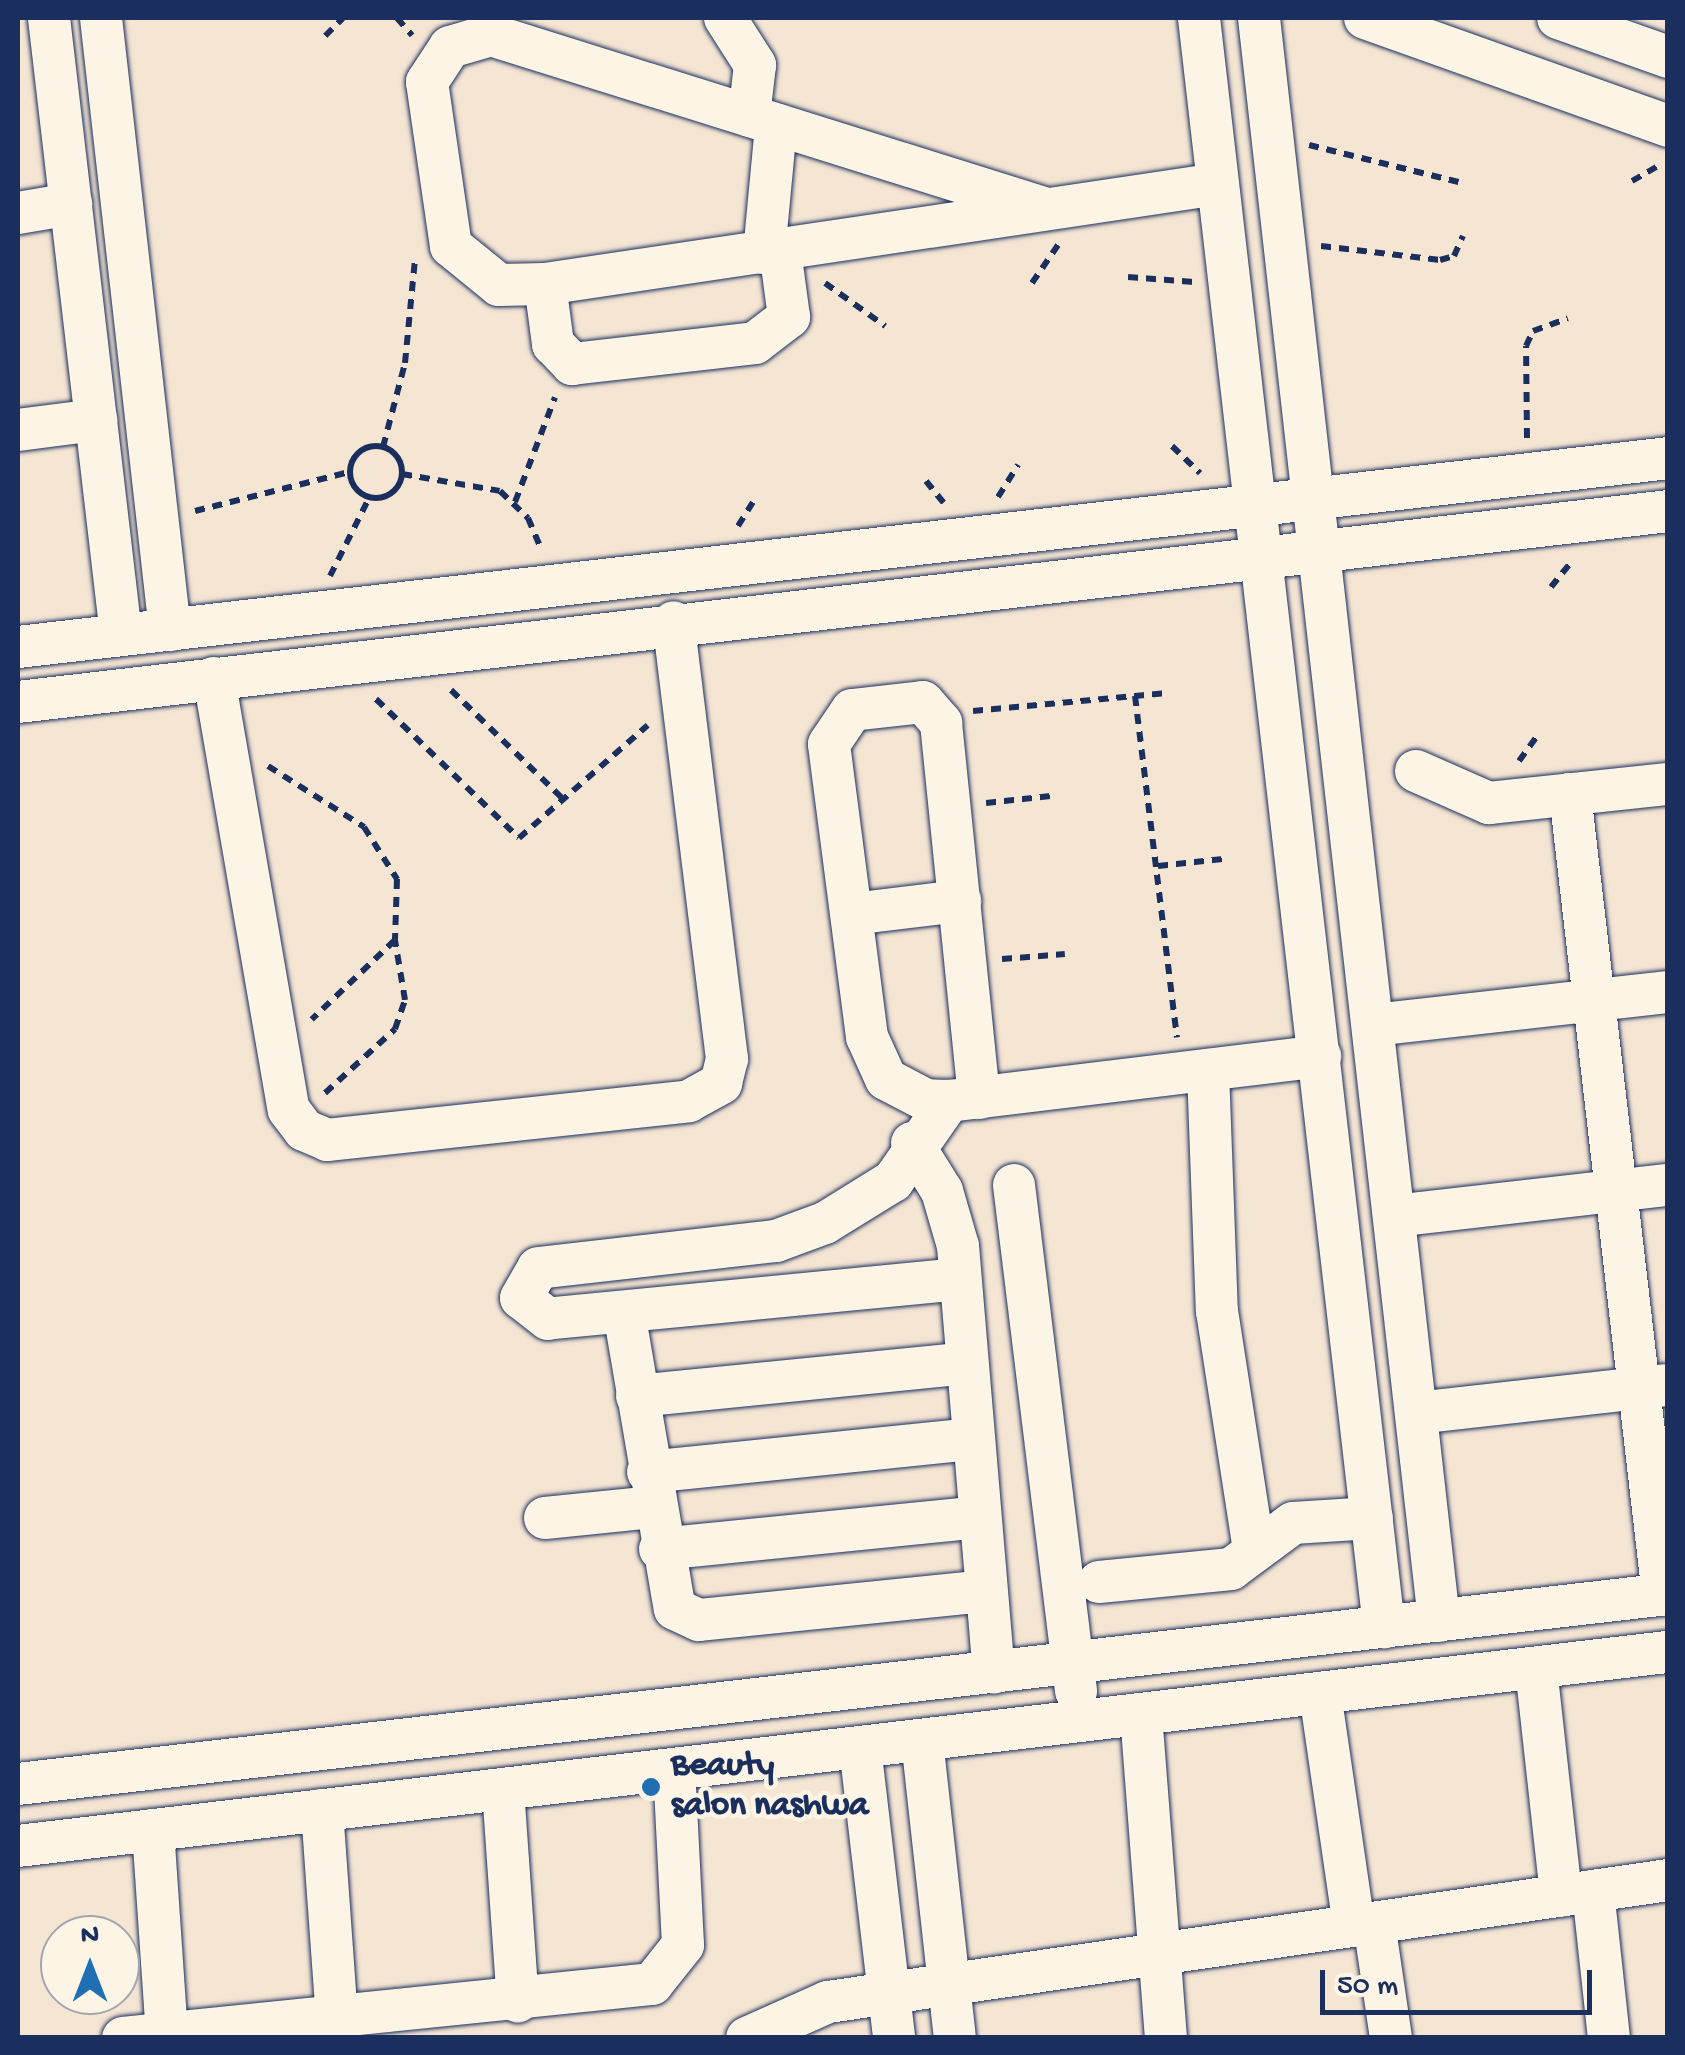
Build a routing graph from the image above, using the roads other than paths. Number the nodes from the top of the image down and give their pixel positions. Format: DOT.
graph roads {
  1 [pos="50,18"];
  2 [pos="101,18"];
  3 [pos="725,18"];
  4 [pos="1199,18"];
  5 [pos="1260,18"];
  6 [pos="1366,18"];
  7 [pos="1558,18"];
  8 [pos="526,31"];
  9 [pos="1668,57"];
  10 [pos="762,120"];
  11 [pos="1668,126"];
  12 [pos="1218,184"];
  13 [pos="71,204"];
  14 [pos="1047,209"];
  15 [pos="18,213"];
  16 [pos="772,251"];
  17 [pos="544,284"];
  18 [pos="96,420"];
  19 [pos="18,430"];
  20 [pos="1668,458"];
  21 [pos="1314,498"];
  22 [pos="1256,505"];
  23 [pos="1668,511"];
  24 [pos="1320,547"];
  25 [pos="1262,554"];
  26 [pos="654,574"];
  27 [pos="668,623"];
  28 [pos="170,630"];
  29 [pos="121,636"];
  30 [pos="18,647"];
  31 [pos="214,678"];
  32 [pos="18,702"];
  33 [pos="1416,771"];
  34 [pos="1668,784"];
  35 [pos="1570,794"];
  36 [pos="960,901"];
  37 [pos="852,914"];
  38 [pos="1668,992"];
  39 [pos="1594,1000"];
  40 [pos="1375,1045"];
  41 [pos="1320,1063"];
  42 [pos="1194,1071"];
  43 [pos="964,1100"];
  44 [pos="912,1143"];
  45 [pos="1014,1185"];
  46 [pos="1668,1185"];
  47 [pos="1616,1191"];
  48 [pos="1394,1216"];
  49 [pos="960,1278"];
  50 [pos="624,1312"];
  51 [pos="967,1362"];
  52 [pos="1653,1386"];
  53 [pos="637,1396"];
  54 [pos="1416,1413"];
  55 [pos="973,1438"];
  56 [pos="651,1489"];
  57 [pos="979,1516"];
  58 [pos="545,1518"];
  59 [pos="1372,1518"];
  60 [pos="660,1549"];
  61 [pos="1254,1551"];
  62 [pos="1099,1582"];
  63 [pos="986,1591"];
  64 [pos="1665,1595"];
  65 [pos="1440,1621"];
  66 [pos="1384,1627"];
  67 [pos="1668,1652"];
  68 [pos="1070,1663"];
  69 [pos="1536,1668"];
  70 [pos="994,1672"];
  71 [pos="1320,1693"];
  72 [pos="1141,1714"];
  73 [pos="1082,1721"];
  74 [pos="403,1740"];
  75 [pos="922,1740"];
  76 [pos="860,1747"];
  77 [pos="674,1769"];
  78 [pos="18,1784"];
  79 [pos="503,1789"];
  80 [pos="414,1800"];
  81 [pos="322,1810"];
  82 [pos="153,1830"];
  83 [pos="18,1846"];
  84 [pos="1668,1880"];
  85 [pos="1577,1894"];
  86 [pos="1364,1924"];
  87 [pos="1155,1955"];
  88 [pos="950,1984"];
  89 [pos="889,1994"];
  90 [pos="518,2001"];
  91 [pos="337,2018"];
  92 [pos="168,2034"];
  93 [pos="123,2038"];
  94 [pos="747,2038"];
  95 [pos="894,2038"];
  96 [pos="955,2038"];
  97 [pos="1166,2038"];
  98 [pos="1390,2038"];
  99 [pos="1609,2038"];
  1 -- 13 [label="street"];
  2 -- 28 [label="street"];
  3 -- 10 [label="street"];
  4 -- 12 [label="street"];
  5 -- 21 [label="street"];
  6 -- 11 [label="street"];
  7 -- 9 [label="street"];
  8 -- 10 [label="street"];
  8 -- 17 [label="street"];
  10 -- 14 [label="street"];
  10 -- 16 [label="street"];
  12 -- 14 [label="street"];
  12 -- 22 [label="street"];
  13 -- 15 [label="street"];
  13 -- 18 [label="street"];
  14 -- 16 [label="street"];
  16 -- 17 [label="street"];
  16 -- 17 [label="street"];
  18 -- 19 [label="street"];
  18 -- 29 [label="street"];
  20 -- 21 [label="street"];
  21 -- 22 [label="street"];
  21 -- 24 [label="street"];
  22 -- 25 [label="street"];
  22 -- 26 [label="street"];
  23 -- 24 [label="street"];
  24 -- 25 [label="street"];
  24 -- 40 [label="street"];
  25 -- 27 [label="street"];
  25 -- 41 [label="street"];
  26 -- 27 [label="street"];
  26 -- 28 [label="street"];
  27 -- 31 [label="street"];
  27 -- 31 [label="street"];
  28 -- 29 [label="street"];
  29 -- 30 [label="street"];
  31 -- 32 [label="street"];
  33 -- 35 [label="street"];
  34 -- 35 [label="street"];
  35 -- 39 [label="street"];
  36 -- 37 [label="street"];
  36 -- 37 [label="street"];
  36 -- 43 [label="street"];
  37 -- 43 [label="street"];
  38 -- 39 [label="street"];
  39 -- 40 [label="street"];
  39 -- 47 [label="street"];
  40 -- 41 [label="street"];
  40 -- 48 [label="street"];
  41 -- 42 [label="street"];
  41 -- 59 [label="street"];
  42 -- 43 [label="street"];
  42 -- 61 [label="street"];
  43 -- 44 [label="street"];
  44 -- 49 [label="street"];
  44 -- 50 [label="street"];
  45 -- 68 [label="street"];
  46 -- 47 [label="street"];
  47 -- 48 [label="street"];
  47 -- 52 [label="street"];
  48 -- 54 [label="street"];
  49 -- 50 [label="street"];
  49 -- 51 [label="street"];
  50 -- 53 [label="street"];
  51 -- 53 [label="street"];
  51 -- 55 [label="street"];
  52 -- 54 [label="street"];
  52 -- 64 [label="street"];
  53 -- 56 [label="street"];
  54 -- 65 [label="street"];
  55 -- 56 [label="street"];
  55 -- 57 [label="street"];
  56 -- 58 [label="street"];
  56 -- 60 [label="street"];
  57 -- 60 [label="street"];
  57 -- 63 [label="street"];
  59 -- 61 [label="street"];
  59 -- 66 [label="street"];
  60 -- 63 [label="street"];
  61 -- 62 [label="street"];
  63 -- 70 [label="street"];
  64 -- 65 [label="street"];
  65 -- 66 [label="street"];
  66 -- 68 [label="street"];
  67 -- 69 [label="street"];
  68 -- 70 [label="street"];
  68 -- 73 [label="street"];
  69 -- 71 [label="street"];
  69 -- 85 [label="street"];
  70 -- 74 [label="street"];
  71 -- 72 [label="street"];
  71 -- 86 [label="street"];
  72 -- 73 [label="street"];
  72 -- 87 [label="street"];
  73 -- 75 [label="street"];
  74 -- 78 [label="street"];
  74 -- 80 [label="street"];
  75 -- 76 [label="street"];
  75 -- 88 [label="street"];
  76 -- 77 [label="street"];
  76 -- 89 [label="street"];
  77 -- 79 [label="street"];
  77 -- 90 [label="street"];
  79 -- 80 [label="street"];
  79 -- 90 [label="street"];
  80 -- 81 [label="street"];
  81 -- 82 [label="street"];
  81 -- 91 [label="street"];
  82 -- 83 [label="street"];
  82 -- 92 [label="street"];
  84 -- 85 [label="street"];
  85 -- 86 [label="street"];
  85 -- 99 [label="street"];
  86 -- 87 [label="street"];
  86 -- 98 [label="street"];
  87 -- 88 [label="street"];
  87 -- 97 [label="street"];
  88 -- 89 [label="street"];
  88 -- 96 [label="street"];
  89 -- 94 [label="street"];
  89 -- 95 [label="street"];
  90 -- 91 [label="street"];
  91 -- 92 [label="street"];
  92 -- 93 [label="street"];
}
